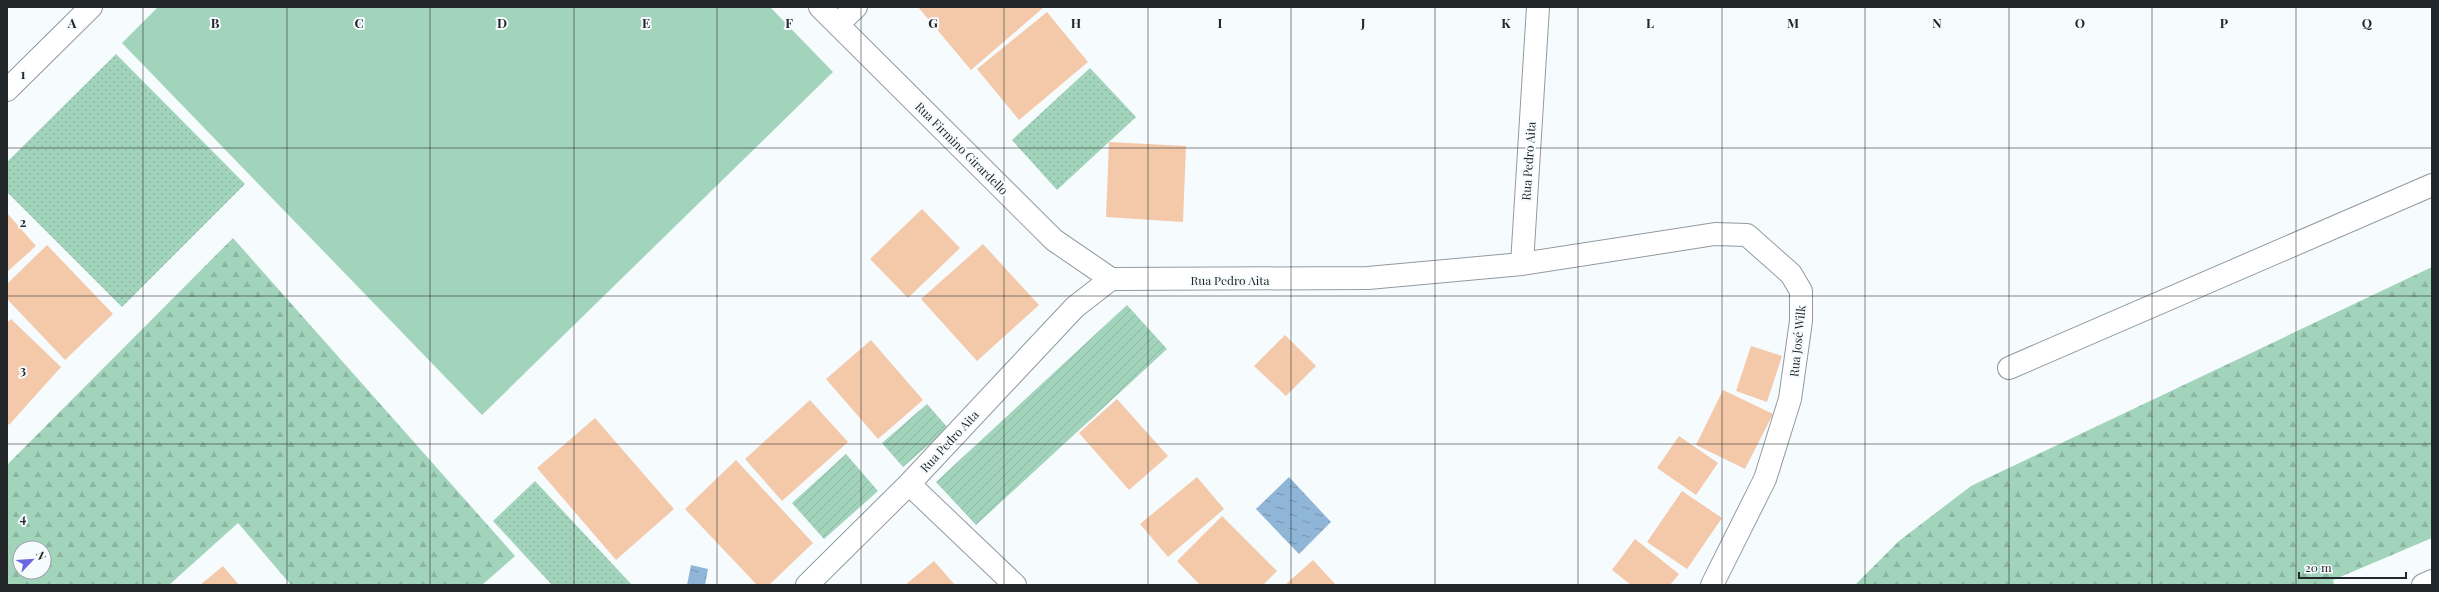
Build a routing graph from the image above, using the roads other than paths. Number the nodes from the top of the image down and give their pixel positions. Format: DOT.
graph roads {
  1 [pos="90,7"];
  2 [pos="820,7"];
  3 [pos="856,7"];
  4 [pos="1538,7"];
  5 [pos="838,24"];
  6 [pos="7,90"];
  7 [pos="2432,185"];
  8 [pos="1522,264"];
  9 [pos="1110,279"];
  10 [pos="2009,368"];
  11 [pos="909,484"];
  12 [pos="2432,582"];
  13 [pos="807,585"];
  14 [pos="1015,585"];
  15 [pos="1712,585"];
  16 [pos="2423,585"];
  1 -- 6 [label="street"];
  2 -- 5 [label="street, Rua Firmino Girardello"];
  3 -- 5 [label="street"];
  4 -- 8 [label="street, Rua Pedro Aita"];
  5 -- 9 [label="street, Rua Firmino Girardello"];
  7 -- 10 [label="street"];
  8 -- 9 [label="street, Rua Pedro Aita"];
  8 -- 15 [label="street, Rua José Wilk"];
  9 -- 11 [label="street, Rua Pedro Aita"];
  11 -- 13 [label="street, Rua Pedro Aita"];
  11 -- 14 [label="street"];
  12 -- 16 [label="street"];
}
